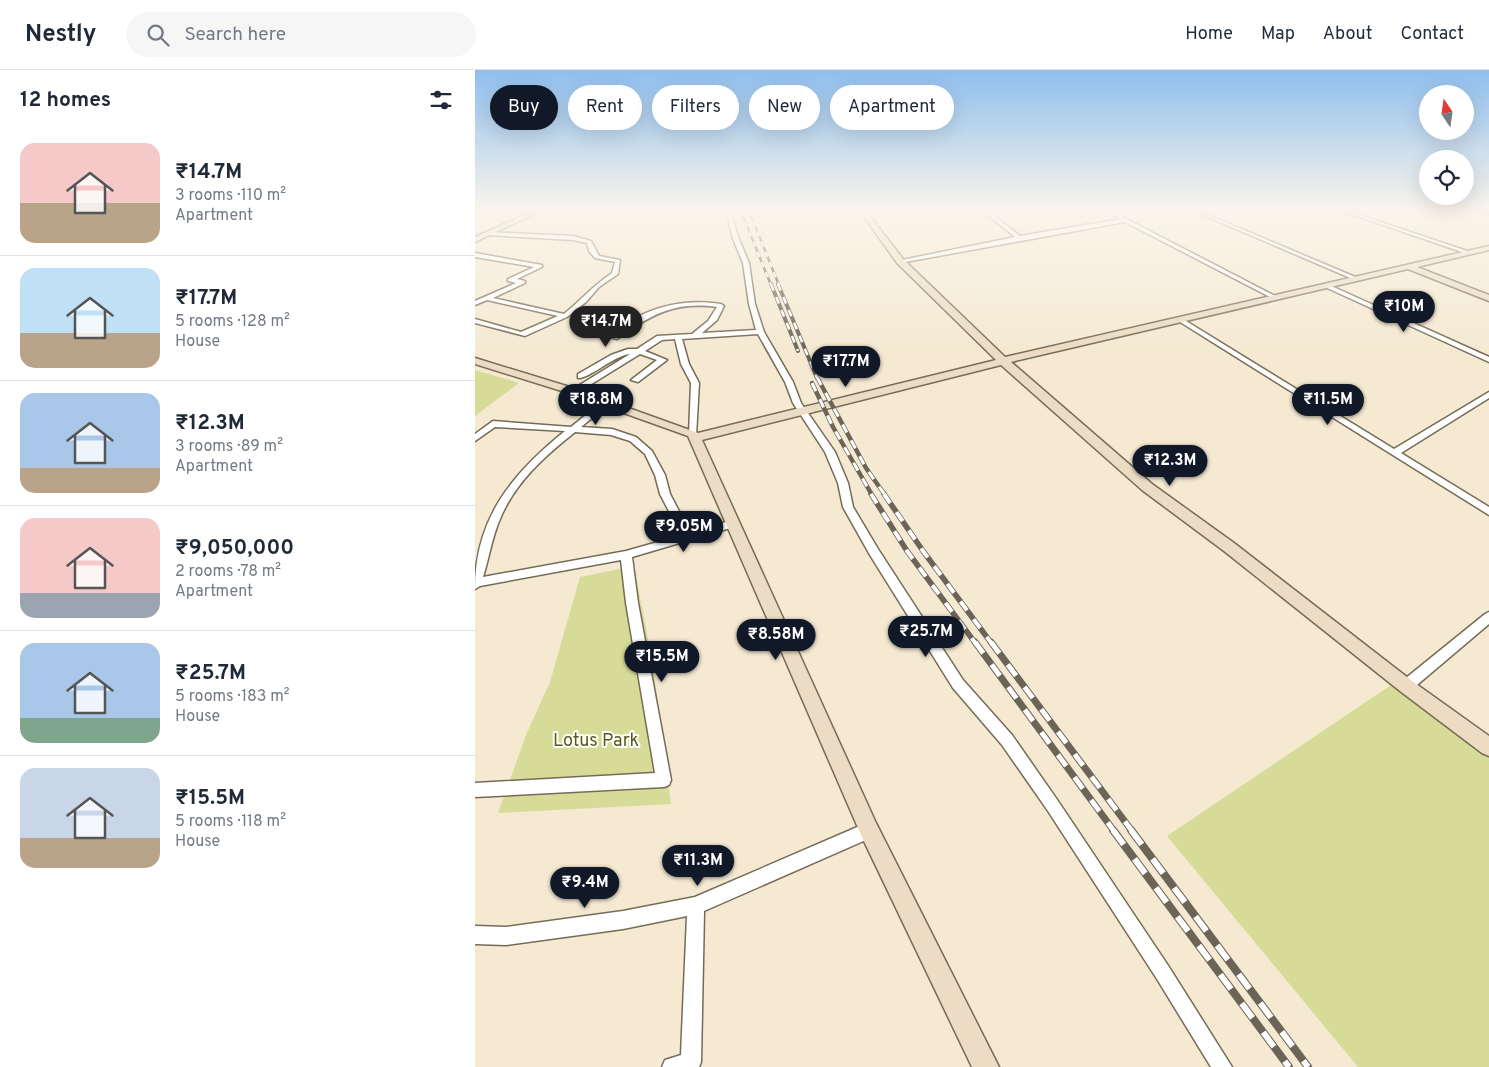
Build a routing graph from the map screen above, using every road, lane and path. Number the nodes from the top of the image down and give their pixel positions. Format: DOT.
graph roads {
  1 [pos="490,258"];
  2 [pos="600,258"];
  3 [pos="744,258"];
  4 [pos="897,258"];
  5 [pos="918,258"];
  6 [pos="1198,258"];
  7 [pos="1306,258"];
  8 [pos="1446,258"];
  9 [pos="900,261"];
  10 [pos="1409,267"];
  11 [pos="1357,279"];
  12 [pos="1327,286"];
  13 [pos="486,298"];
  14 [pos="1276,298"];
  15 [pos="1489,298"];
  16 [pos="475,303"];
  17 [pos="565,316"];
  18 [pos="1179,319"];
  19 [pos="475,321"];
  20 [pos="760,332"];
  21 [pos="695,335"];
  22 [pos="614,336"];
  23 [pos="678,337"];
  24 [pos="639,351"];
  25 [pos="673,358"];
  26 [pos="1489,360"];
  27 [pos="1003,361"];
  28 [pos="475,362"];
  29 [pos="635,380"];
  30 [pos="577,384"];
  31 [pos="1489,394"];
  32 [pos="606,403"];
  33 [pos="803,412"];
  34 [pos="572,430"];
  35 [pos="694,436"];
  36 [pos="475,438"];
  37 [pos="1394,453"];
  38 [pos="1489,512"];
  39 [pos="733,524"];
  40 [pos="677,541"];
  41 [pos="480,547"];
  42 [pos="626,555"];
  43 [pos="475,584"];
  44 [pos="1489,617"];
  45 [pos="1406,686"];
  46 [pos="1489,747"];
  47 [pos="475,790"];
  48 [pos="869,830"];
  49 [pos="696,906"];
  50 [pos="475,935"];
  51 [pos="672,1067"];
  52 [pos="986,1067"];
  53 [pos="1222,1067"];
  1 -- 13 [label="street"];
  2 -- 17 [label="street"];
  3 -- 20 [label="street"];
  4 -- 9 [label="street"];
  5 -- 9 [label="street"];
  6 -- 14 [label="street"];
  7 -- 11 [label="street"];
  8 -- 10 [label="street"];
  9 -- 27 [label="street"];
  10 -- 11 [label="street"];
  10 -- 15 [label="street"];
  11 -- 12 [label="street"];
  12 -- 14 [label="street"];
  12 -- 26 [label="street"];
  13 -- 16 [label="street"];
  13 -- 17 [label="street"];
  14 -- 18 [label="street"];
  17 -- 19 [label="street"];
  18 -- 27 [label="street"];
  18 -- 37 [label="street"];
  20 -- 21 [label="street"];
  20 -- 33 [label="street"];
  21 -- 22 [label="street"];
  21 -- 23 [label="street"];
  23 -- 24 [label="street"];
  23 -- 25 [label="street"];
  24 -- 25 [label="street"];
  24 -- 30 [label="street"];
  24 -- 30 [label="street"];
  25 -- 29 [label="street"];
  25 -- 35 [label="street"];
  27 -- 33 [label="street"];
  27 -- 45 [label="street"];
  28 -- 30 [label="street"];
  30 -- 32 [label="street"];
  31 -- 37 [label="street"];
  32 -- 34 [label="street"];
  32 -- 35 [label="street"];
  33 -- 35 [label="street"];
  33 -- 53 [label="street"];
  34 -- 36 [label="street"];
  34 -- 40 [label="street"];
  34 -- 41 [label="street"];
  35 -- 39 [label="street"];
  37 -- 38 [label="street"];
  39 -- 40 [label="street"];
  39 -- 48 [label="street"];
  40 -- 42 [label="street"];
  41 -- 43 [label="street"];
  42 -- 43 [label="street"];
  42 -- 47 [label="street"];
  44 -- 45 [label="street"];
  45 -- 46 [label="street"];
  48 -- 49 [label="street"];
  48 -- 52 [label="street"];
  49 -- 50 [label="street"];
  49 -- 51 [label="street"];
}
